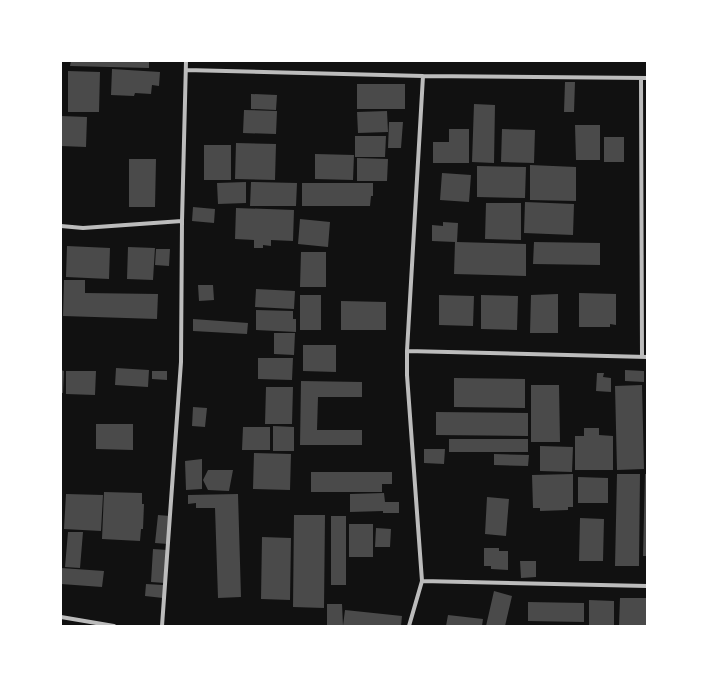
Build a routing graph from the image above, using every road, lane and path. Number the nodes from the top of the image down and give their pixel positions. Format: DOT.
graph roads {
  1 [pos="186,61"];
  2 [pos="186,70"];
  3 [pos="423,76"];
  4 [pos="641,78"];
  5 [pos="647,78"];
  6 [pos="182,221"];
  7 [pos="61,226"];
  8 [pos="407,350"];
  9 [pos="642,356"];
  10 [pos="647,357"];
  11 [pos="422,581"];
  12 [pos="647,586"];
  13 [pos="61,617"];
  14 [pos="114,626"];
  15 [pos="162,626"];
  16 [pos="408,626"];
  1 -- 2 [label="street"];
  2 -- 3 [label="street"];
  2 -- 6 [label="street"];
  3 -- 4 [label="street"];
  3 -- 8 [label="street"];
  4 -- 5 [label="street"];
  4 -- 9 [label="street"];
  6 -- 7 [label="street"];
  6 -- 15 [label="street"];
  8 -- 9 [label="street"];
  8 -- 11 [label="street"];
  9 -- 10 [label="street"];
  11 -- 12 [label="street"];
  11 -- 16 [label="street"];
  13 -- 14 [label="street"];
}
